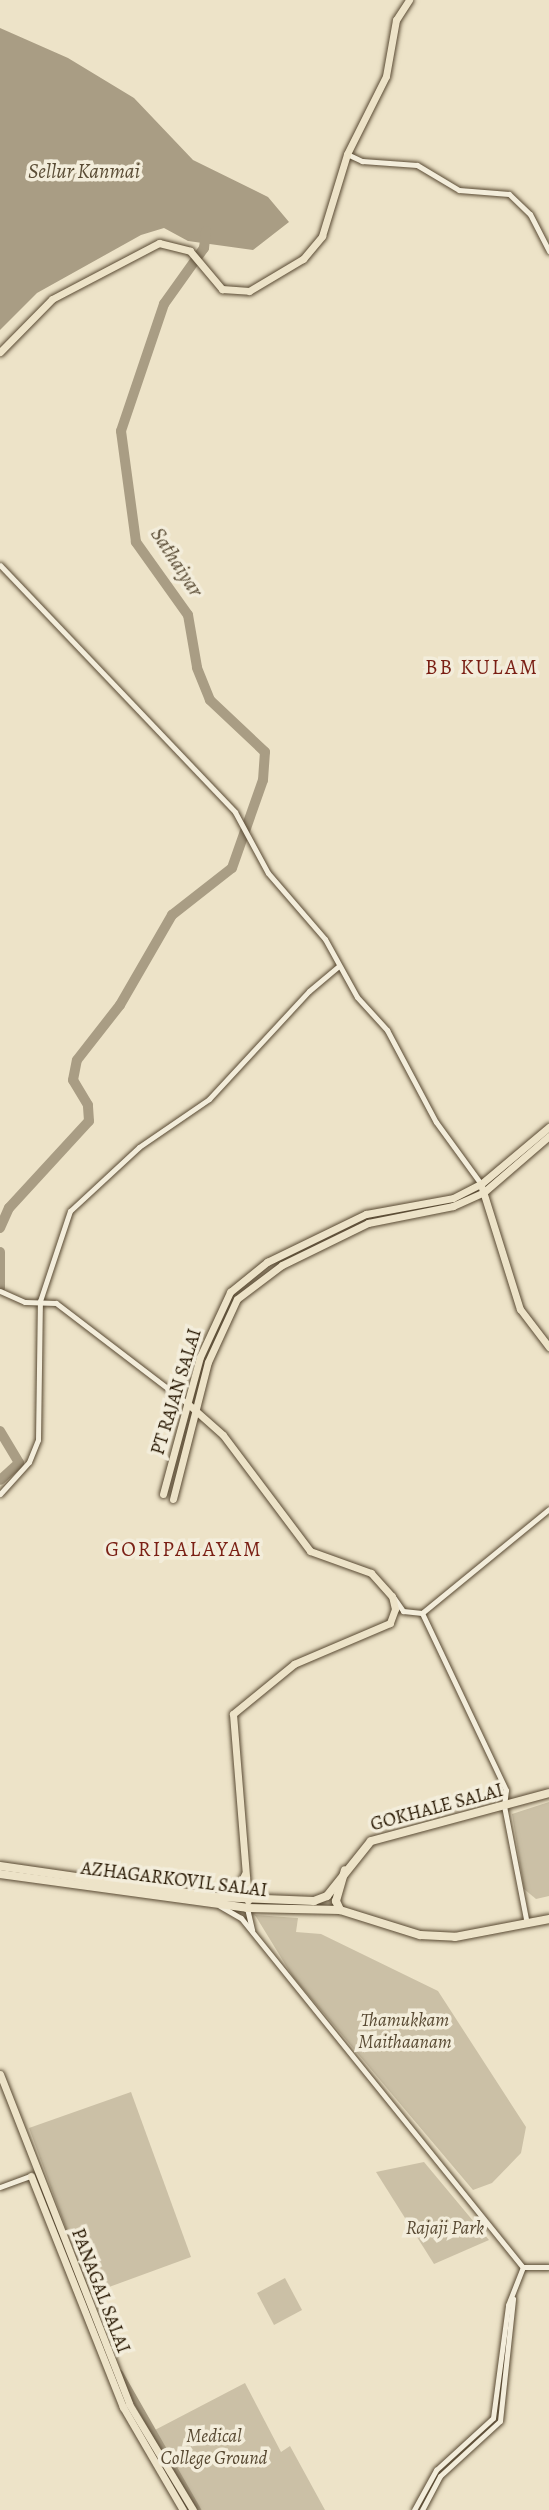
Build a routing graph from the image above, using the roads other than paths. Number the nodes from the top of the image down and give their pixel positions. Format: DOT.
graph roads {
  1 [pos="409,0"];
  2 [pos="347,154"];
  3 [pos="549,251"];
  4 [pos="0,352"];
  5 [pos="0,565"];
  6 [pos="339,967"];
  7 [pos="549,1127"];
  8 [pos="549,1136"];
  9 [pos="482,1188"];
  10 [pos="0,1291"];
  11 [pos="40,1301"];
  12 [pos="549,1347"];
  13 [pos="187,1403"];
  14 [pos="195,1408"];
  15 [pos="0,1494"];
  16 [pos="163,1494"];
  17 [pos="173,1499"];
  18 [pos="549,1510"];
  19 [pos="392,1596"];
  20 [pos="422,1613"];
  21 [pos="549,1794"];
  22 [pos="504,1806"];
  23 [pos="0,1866"];
  24 [pos="345,1870"];
  25 [pos="246,1872"];
  26 [pos="0,1874"];
  27 [pos="327,1896"];
  28 [pos="212,1899"];
  29 [pos="248,1904"];
  30 [pos="340,1910"];
  31 [pos="549,1919"];
  32 [pos="527,1924"];
  33 [pos="253,1933"];
  34 [pos="0,2074"];
  35 [pos="31,2176"];
  36 [pos="0,2187"];
  37 [pos="523,2267"];
  38 [pos="549,2267"];
  39 [pos="513,2296"];
  40 [pos="183,2510"];
  41 [pos="193,2510"];
  42 [pos="414,2510"];
  43 [pos="422,2510"];
  1 -- 2 [label="main road"];
  2 -- 3 [label="street"];
  2 -- 4 [label="main road"];
  5 -- 6 [label="street"];
  6 -- 9 [label="street"];
  6 -- 11 [label="street"];
  7 -- 9 [label="main road, PT RAJAN SALAI"];
  8 -- 9 [label="main road, PT RAJAN SALAI"];
  9 -- 12 [label="main road"];
  9 -- 13 [label="main road, PT RAJAN SALAI"];
  9 -- 14 [label="main road, PT RAJAN SALAI"];
  10 -- 11 [label="street"];
  11 -- 13 [label="street"];
  11 -- 15 [label="street"];
  13 -- 14 [label="main road"];
  13 -- 16 [label="main road, PT RAJAN SALAI"];
  14 -- 17 [label="main road, PT RAJAN SALAI"];
  14 -- 19 [label="main road"];
  18 -- 20 [label="street"];
  19 -- 20 [label="street"];
  19 -- 25 [label="main road"];
  20 -- 22 [label="street"];
  21 -- 22 [label="highway, GOKHALE SALAI"];
  22 -- 24 [label="highway, GOKHALE SALAI"];
  22 -- 32 [label="street"];
  23 -- 28 [label="highway, AZHAGARKOVIL SALAI"];
  24 -- 27 [label="highway, GOKHALE SALAI"];
  24 -- 30 [label="highway, GOKHALE SALAI"];
  25 -- 28 [label="main road"];
  25 -- 29 [label="main road"];
  26 -- 28 [label="highway, AZHAGARKOVIL SALAI"];
  27 -- 29 [label="highway, AZHAGARKOVIL SALAI"];
  28 -- 29 [label="highway, AZHAGARKOVIL SALAI"];
  28 -- 33 [label="street"];
  29 -- 30 [label="highway, AZHAGARKOVIL SALAI"];
  29 -- 33 [label="street"];
  30 -- 32 [label="highway, AZHAGARKOVIL SALAI"];
  31 -- 32 [label="highway, AZHAGARKOVIL SALAI"];
  33 -- 37 [label="street"];
  34 -- 41 [label="main road, PANAGAL SALAI"];
  35 -- 36 [label="street"];
  35 -- 40 [label="main road, PANAGAL SALAI"];
  37 -- 38 [label="street"];
  37 -- 39 [label="street"];
  39 -- 42 [label="street"];
  39 -- 43 [label="street"];
}
